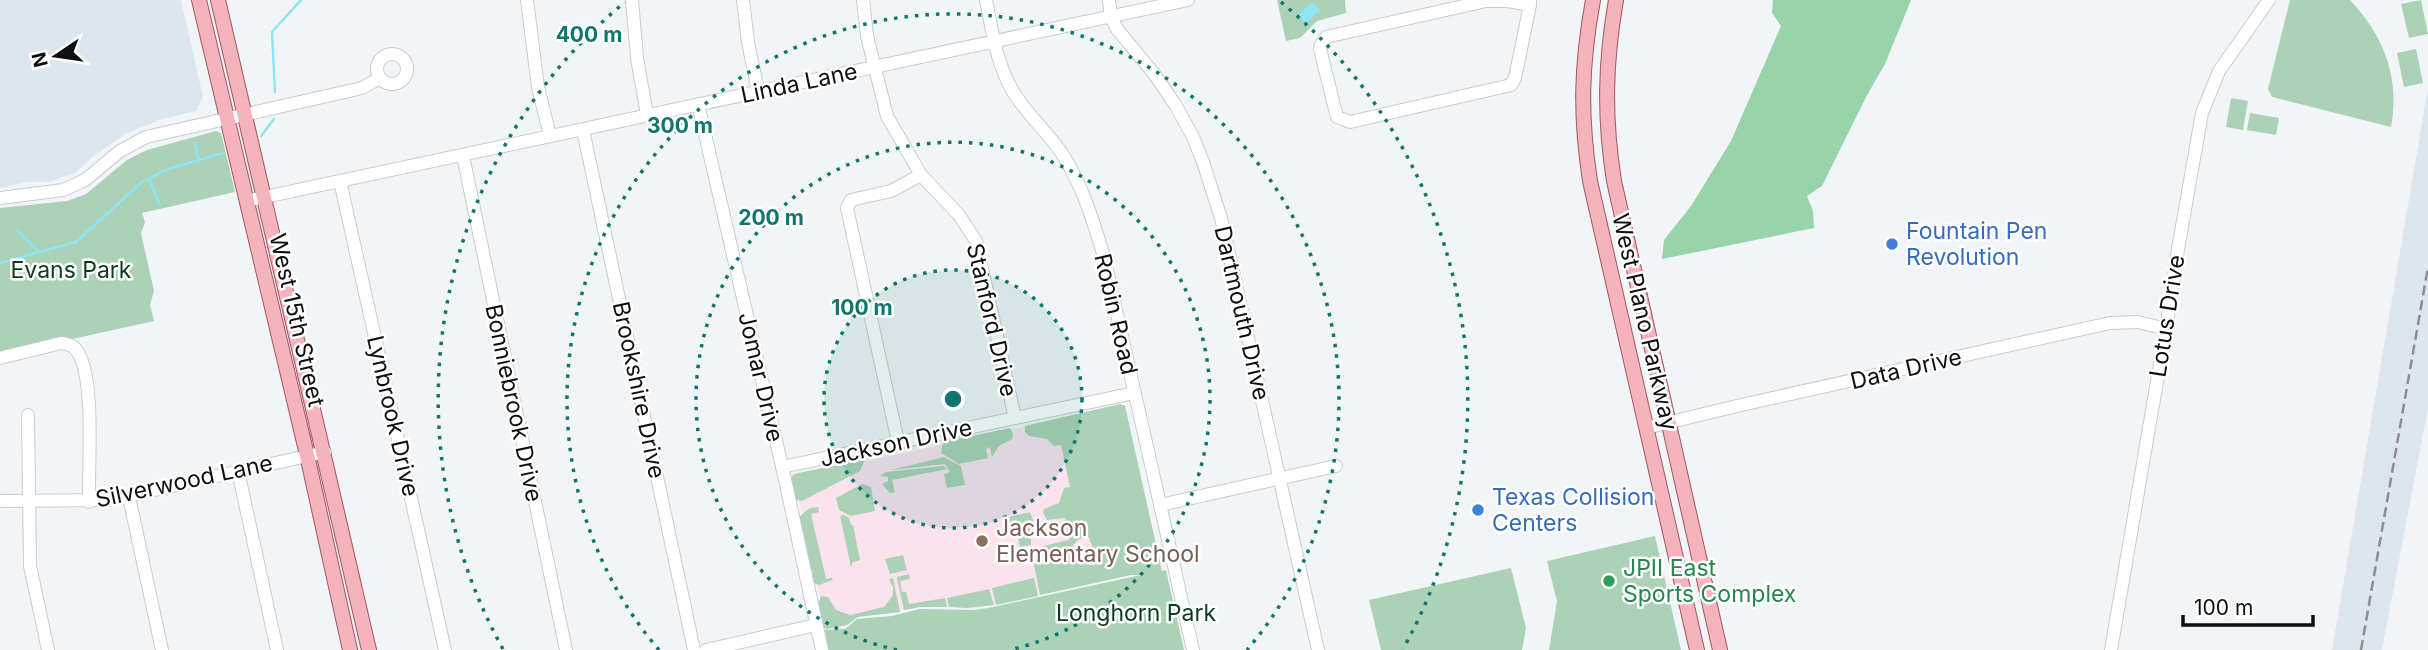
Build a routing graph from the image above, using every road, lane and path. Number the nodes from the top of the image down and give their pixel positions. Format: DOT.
graph roads {
  1 [pos="199,0"];
  2 [pos="218,0"];
  3 [pos="527,0"];
  4 [pos="632,0"];
  5 [pos="743,0"];
  6 [pos="863,0"];
  7 [pos="986,0"];
  8 [pos="1109,0"];
  9 [pos="1188,0"];
  10 [pos="1593,0"];
  11 [pos="1616,0"];
  12 [pos="2269,0"];
  13 [pos="1476,1"];
  14 [pos="1530,2"];
  15 [pos="1111,17"];
  16 [pos="995,42"];
  17 [pos="874,67"];
  18 [pos="380,78"];
  19 [pos="758,91"];
  20 [pos="698,104"];
  21 [pos="244,114"];
  22 [pos="647,115"];
  23 [pos="226,118"];
  24 [pos="583,130"];
  25 [pos="550,136"];
  26 [pos="463,156"];
  27 [pos="921,175"];
  28 [pos="340,181"];
  29 [pos="264,197"];
  30 [pos="0,198"];
  31 [pos="246,201"];
  32 [pos="2166,329"];
  33 [pos="0,358"];
  34 [pos="1134,393"];
  35 [pos="28,415"];
  36 [pos="1015,418"];
  37 [pos="1669,423"];
  38 [pos="1646,428"];
  39 [pos="898,442"];
  40 [pos="325,452"];
  41 [pos="306,456"];
  42 [pos="1336,466"];
  43 [pos="782,467"];
  44 [pos="238,471"];
  45 [pos="1279,480"];
  46 [pos="129,497"];
  47 [pos="0,501"];
  48 [pos="29,501"];
  49 [pos="89,502"];
  50 [pos="1160,505"];
  51 [pos="1713,620"];
  52 [pos="816,625"];
  53 [pos="1692,625"];
  54 [pos="48,650"];
  55 [pos="162,650"];
  56 [pos="277,650"];
  57 [pos="350,650"];
  58 [pos="369,650"];
  59 [pos="445,650"];
  60 [pos="566,650"];
  61 [pos="694,650"];
  62 [pos="706,650"];
  63 [pos="822,650"];
  64 [pos="1193,650"];
  65 [pos="1318,650"];
  66 [pos="1697,650"];
  67 [pos="1720,650"];
  68 [pos="2111,650"];
  1 -- 23 [label="main road, West 15th Street"];
  2 -- 21 [label="main road, West 15th Street"];
  3 -- 25 [label="street"];
  4 -- 22 [label="street"];
  5 -- 19 [label="street"];
  6 -- 17 [label="street, Stanford Drive"];
  7 -- 16 [label="street, Robin Road"];
  8 -- 15 [label="street"];
  9 -- 15 [label="street, Linda Lane"];
  10 -- 38 [label="main road, West Plano Parkway"];
  11 -- 37 [label="main road, West Plano Parkway"];
  12 -- 32 [label="street, Lotus Drive"];
  13 -- 14 [label="street"];
  13 -- 14 [label="street"];
  15 -- 16 [label="street, Linda Lane"];
  15 -- 45 [label="street, Dartmouth Drive"];
  16 -- 17 [label="street, Linda Lane"];
  16 -- 34 [label="street, Robin Road"];
  17 -- 19 [label="street, Linda Lane"];
  17 -- 27 [label="street, Stanford Drive"];
  18 -- 21 [label="street"];
  19 -- 20 [label="street, Linda Lane"];
  20 -- 22 [label="street, Linda Lane"];
  20 -- 43 [label="street, Jomar Drive"];
  21 -- 23 [label="street"];
  21 -- 29 [label="main road, West 15th Street"];
  22 -- 24 [label="street, Linda Lane"];
  23 -- 30 [label="street"];
  23 -- 31 [label="main road, West 15th Street"];
  24 -- 25 [label="street, Linda Lane"];
  24 -- 61 [label="street, Brookshire Drive"];
  25 -- 26 [label="street, Linda Lane"];
  26 -- 28 [label="street, Linda Lane"];
  26 -- 60 [label="street, Bonniebrook Drive"];
  27 -- 36 [label="street, Stanford Drive"];
  27 -- 39 [label="street"];
  28 -- 29 [label="street, Linda Lane"];
  28 -- 59 [label="street, Lynbrook Drive"];
  29 -- 31 [label="street, Linda Lane"];
  29 -- 40 [label="main road, West 15th Street"];
  31 -- 41 [label="main road, West 15th Street"];
  32 -- 37 [label="street, Data Drive"];
  32 -- 68 [label="street, Lotus Drive"];
  33 -- 49 [label="street"];
  34 -- 36 [label="street, Jackson Drive"];
  34 -- 50 [label="street, Robin Road"];
  35 -- 48 [label="street"];
  36 -- 39 [label="street, Jackson Drive"];
  37 -- 38 [label="street, Data Drive"];
  37 -- 51 [label="main road, West Plano Parkway"];
  38 -- 53 [label="main road, West Plano Parkway"];
  39 -- 43 [label="street, Jackson Drive"];
  40 -- 41 [label="street, Silverwood Lane"];
  40 -- 58 [label="main road, West 15th Street"];
  41 -- 44 [label="street, Silverwood Lane"];
  41 -- 57 [label="main road, West 15th Street"];
  42 -- 45 [label="street"];
  43 -- 52 [label="street, Jomar Drive"];
  44 -- 46 [label="street, Silverwood Lane"];
  44 -- 56 [label="street"];
  45 -- 50 [label="street"];
  45 -- 65 [label="street, Dartmouth Drive"];
  46 -- 49 [label="street, Silverwood Lane"];
  46 -- 55 [label="street"];
  47 -- 48 [label="street, Silverwood Lane"];
  48 -- 49 [label="street, Silverwood Lane"];
  48 -- 54 [label="street"];
  50 -- 64 [label="street, Robin Road"];
  51 -- 53 [label="main road"];
  51 -- 67 [label="main road, West Plano Parkway"];
  52 -- 62 [label="street"];
  52 -- 63 [label="street, Jomar Drive"];
  53 -- 66 [label="main road, West Plano Parkway"];
}
